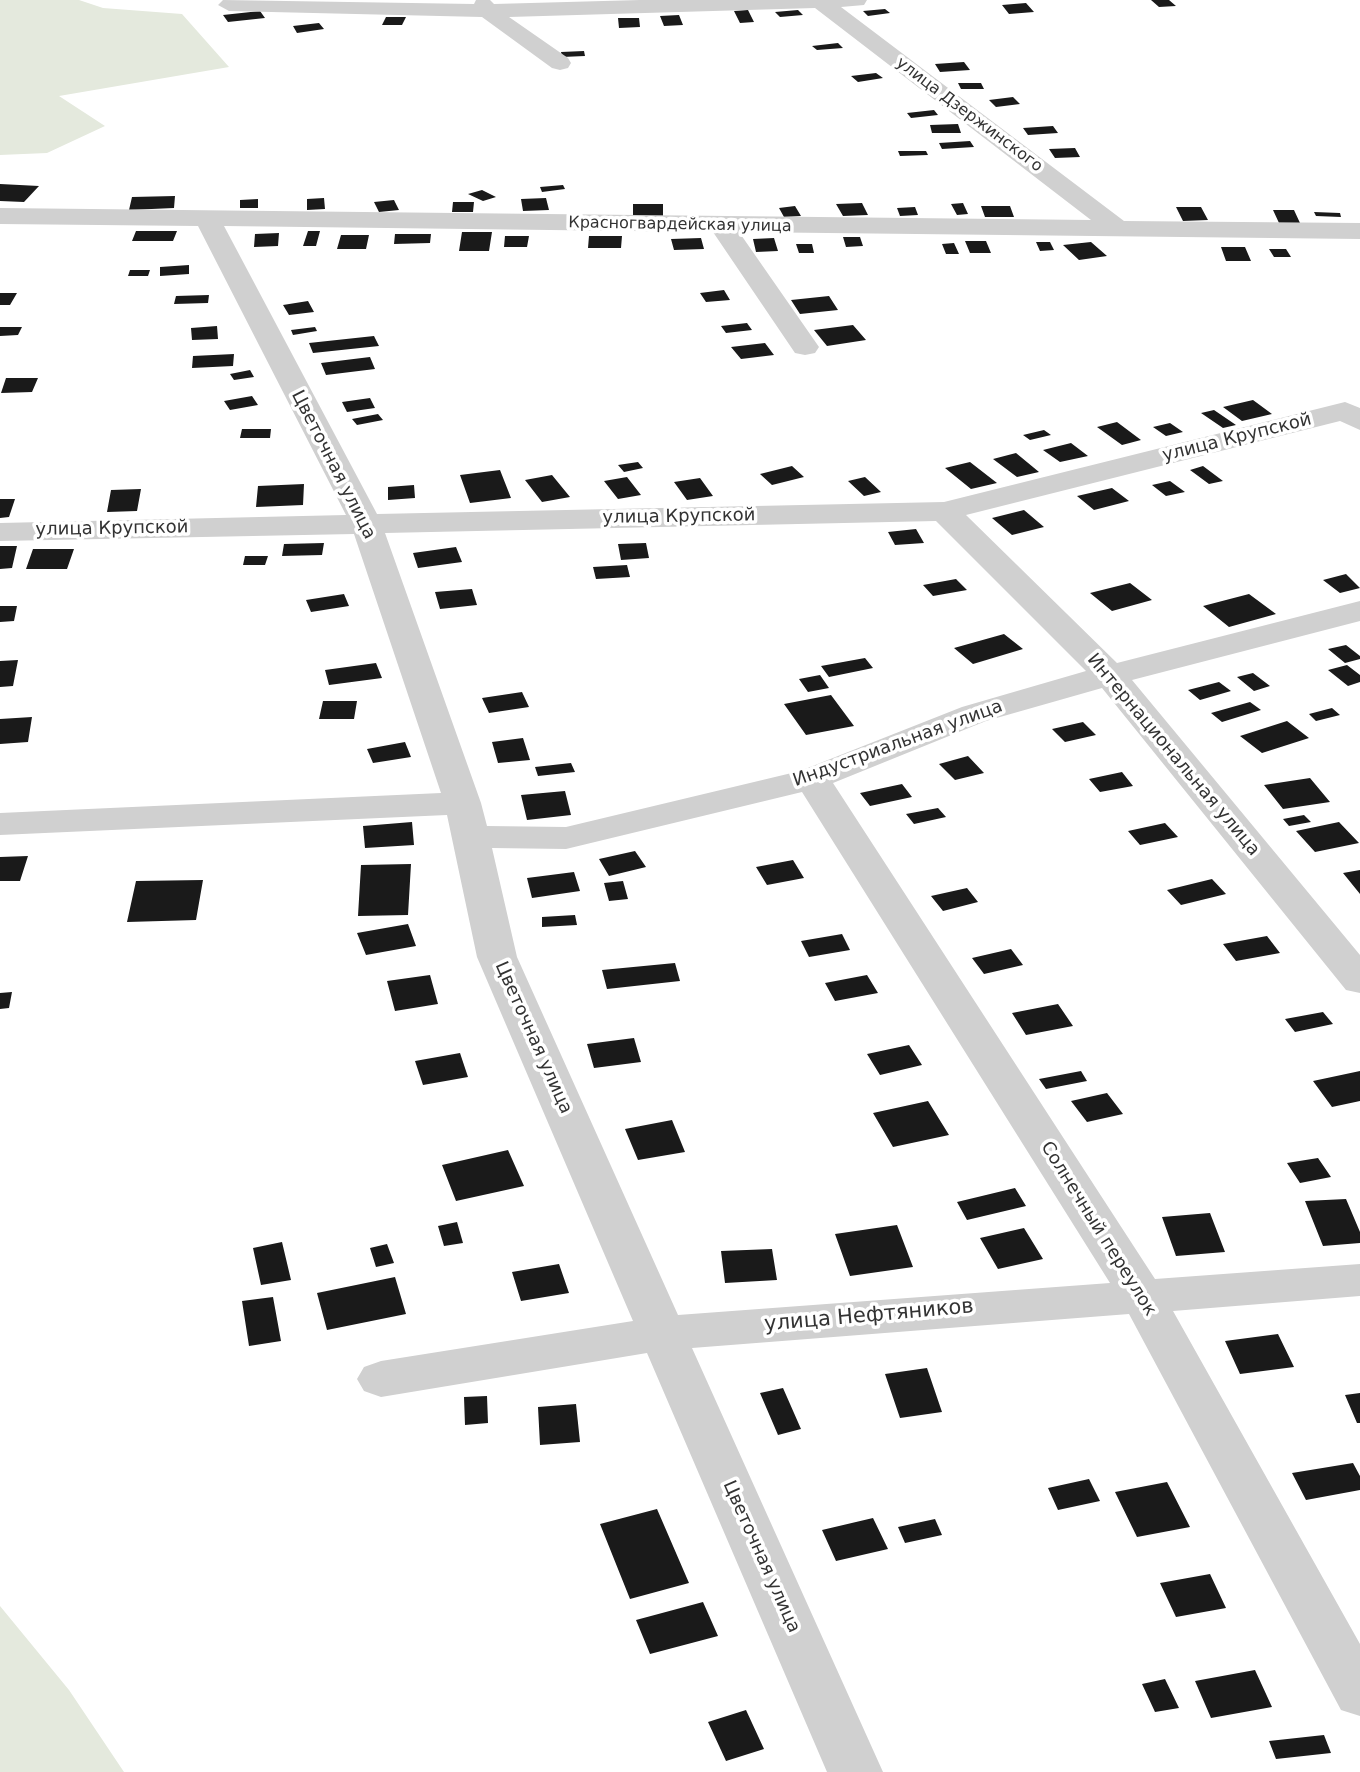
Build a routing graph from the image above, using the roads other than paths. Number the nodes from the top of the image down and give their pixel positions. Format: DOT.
graph roads {
  1 [pos="856,0"];
  2 [pos="819,1"];
  3 [pos="229,5"];
  4 [pos="485,6"];
  5 [pos="560,63"];
  6 [pos="0,216"];
  7 [pos="207,219"];
  8 [pos="721,225"];
  9 [pos="1120,230"];
  10 [pos="1360,231"];
  11 [pos="805,347"];
  12 [pos="1353,416"];
  13 [pos="944,511"];
  14 [pos="366,523"];
  15 [pos="0,532"];
  16 [pos="1360,611"];
  17 [pos="1110,675"];
  18 [pos="812,779"];
  19 [pos="467,820"];
  20 [pos="0,824"];
  21 [pos="1360,981"];
  22 [pos="1360,1280"];
  23 [pos="1141,1294"];
  24 [pos="663,1333"];
  25 [pos="381,1379"];
  26 [pos="1360,1693"];
  27 [pos="855,1772"];
  1 -- 2 [label="street"];
  2 -- 4 [label="street"];
  2 -- 9 [label="street, улица Дзержинского"];
  3 -- 4 [label="street"];
  4 -- 5 [label="street"];
  6 -- 7 [label="street, Красногвардейская улица"];
  7 -- 8 [label="street, Красногвардейская улица"];
  7 -- 14 [label="street, Цветочная улица"];
  8 -- 9 [label="street, Красногвардейская улица"];
  8 -- 11 [label="street"];
  9 -- 10 [label="street, Красногвардейская улица"];
  12 -- 13 [label="street, улица Крупской"];
  13 -- 14 [label="street, улица Крупской"];
  13 -- 17 [label="street, Интернациональная улица"];
  14 -- 15 [label="street, улица Крупской"];
  14 -- 19 [label="street, Цветочная улица"];
  16 -- 17 [label="street, Индустриальная улица"];
  17 -- 18 [label="street, Индустриальная улица"];
  17 -- 21 [label="street, Интернациональная улица"];
  18 -- 19 [label="street, Индустриальная улица"];
  18 -- 23 [label="street, Солнечный переулок"];
  19 -- 20 [label="street, Индустриальная улица"];
  19 -- 24 [label="street, Цветочная улица"];
  22 -- 23 [label="street, улица Нефтяников"];
  23 -- 24 [label="street, улица Нефтяников"];
  23 -- 26 [label="street, Солнечный переулок"];
  24 -- 25 [label="street, улица Нефтяников"];
  24 -- 27 [label="street, Цветочная улица"];
}
